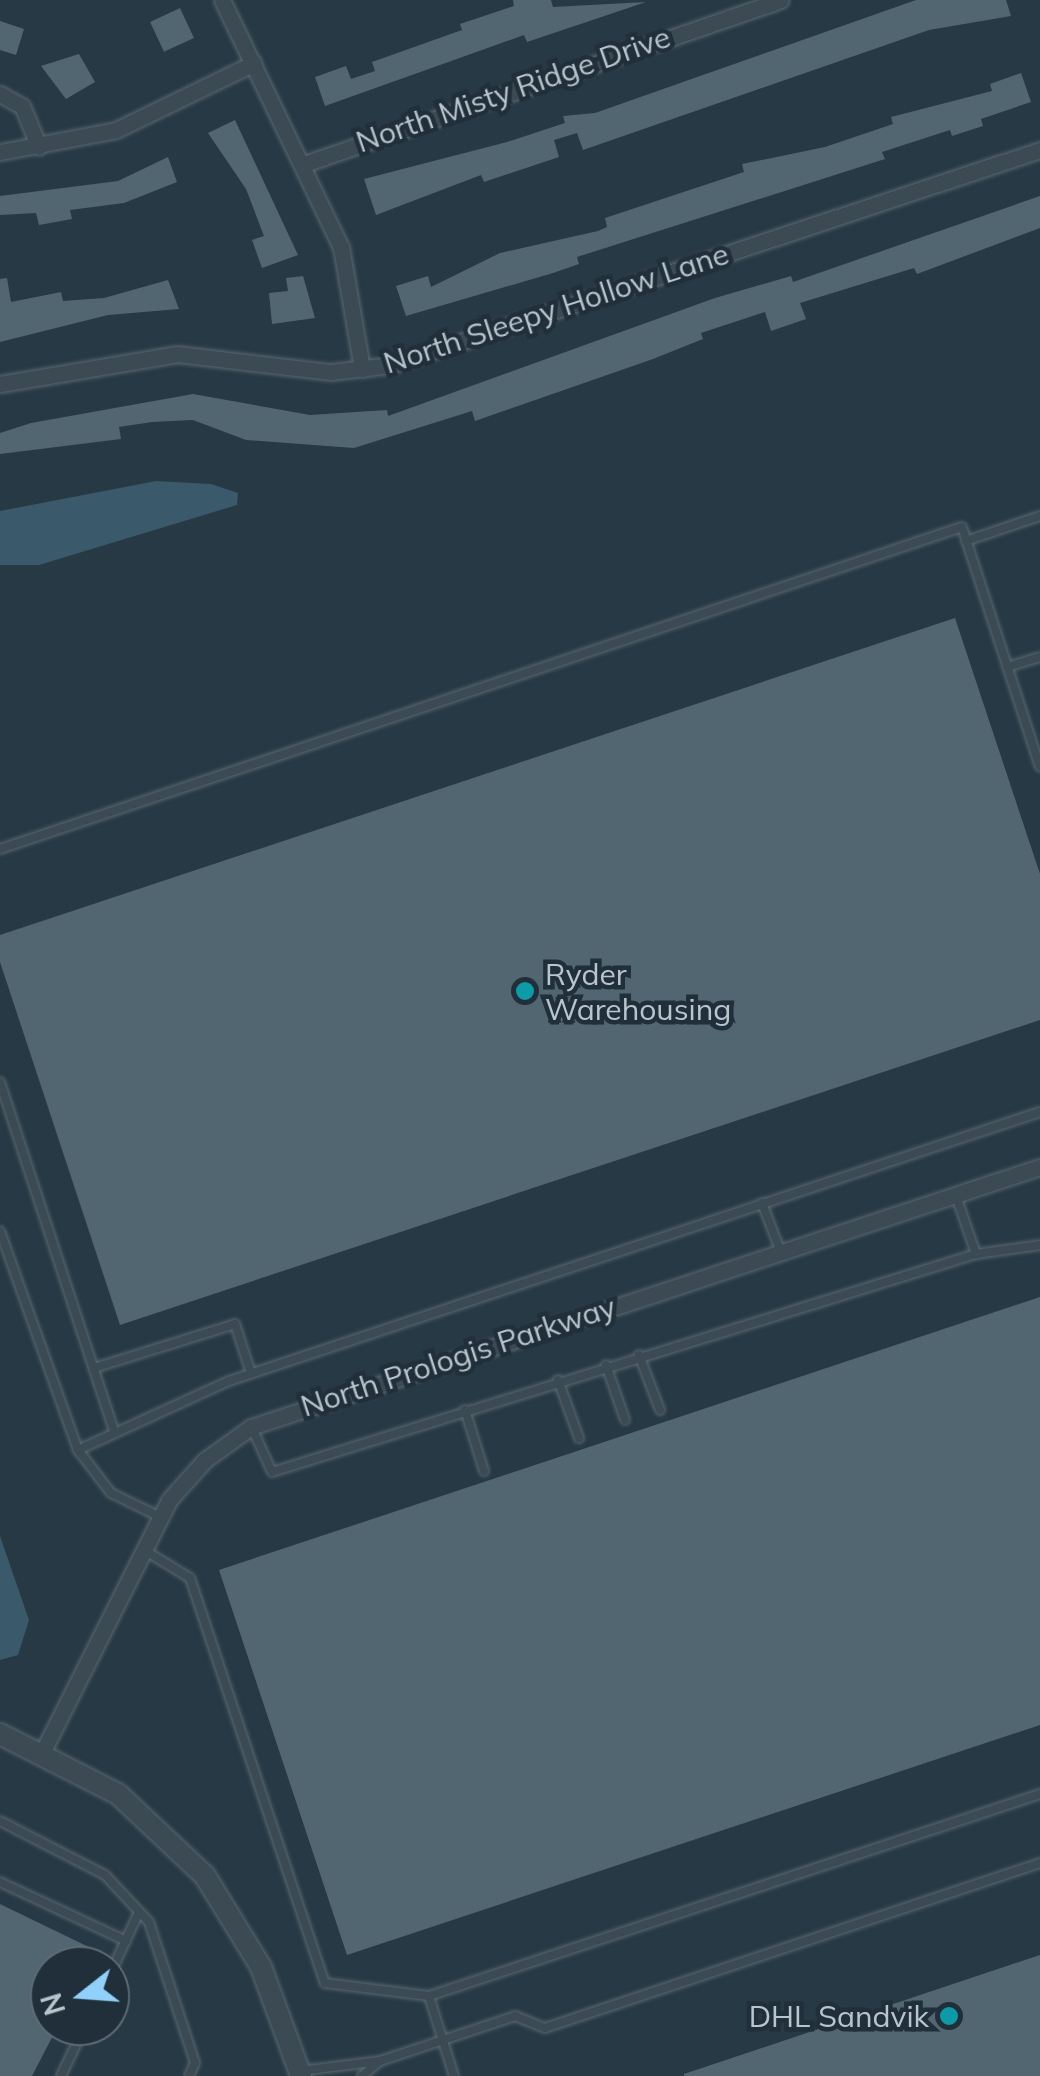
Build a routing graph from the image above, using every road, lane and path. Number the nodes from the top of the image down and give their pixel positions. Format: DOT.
graph roads {
  1 [pos="222,0"];
  2 [pos="781,0"];
  3 [pos="254,63"];
  4 [pos="0,94"];
  5 [pos="38,147"];
  6 [pos="1040,150"];
  7 [pos="0,152"];
  8 [pos="304,164"];
  9 [pos="362,369"];
  10 [pos="0,384"];
  11 [pos="1040,516"];
  12 [pos="966,540"];
  13 [pos="1040,657"];
  14 [pos="1008,667"];
  15 [pos="1040,768"];
  16 [pos="0,849"];
  17 [pos="0,1082"];
  18 [pos="1040,1112"];
  19 [pos="1040,1167"];
  20 [pos="955,1192"];
  21 [pos="762,1203"];
  22 [pos="0,1231"];
  23 [pos="1040,1246"];
  24 [pos="780,1250"];
  25 [pos="976,1254"];
  26 [pos="639,1355"];
  27 [pos="606,1365"];
  28 [pos="94,1368"];
  29 [pos="250,1374"];
  30 [pos="558,1380"];
  31 [pos="466,1410"];
  32 [pos="660,1410"];
  33 [pos="626,1420"];
  34 [pos="251,1427"];
  35 [pos="115,1433"];
  36 [pos="580,1438"];
  37 [pos="78,1450"];
  38 [pos="484,1472"];
  39 [pos="160,1517"];
  40 [pos="144,1550"];
  41 [pos="0,1734"];
  42 [pos="42,1754"];
  43 [pos="1040,1794"];
  44 [pos="0,1821"];
  45 [pos="1040,1863"];
  46 [pos="0,1882"];
  47 [pos="140,1912"];
  48 [pos="126,1941"];
  49 [pos="124,1946"];
  50 [pos="429,1996"];
  51 [pos="442,2040"];
  52 [pos="75,2046"];
  53 [pos="380,2061"];
  54 [pos="301,2074"];
  55 [pos="61,2076"];
  56 [pos="188,2076"];
  57 [pos="362,2076"];
  58 [pos="454,2076"];
  1 -- 3 [label="street"];
  2 -- 8 [label="street, North Misty Ridge Drive"];
  3 -- 5 [label="street"];
  3 -- 8 [label="street"];
  4 -- 5 [label="street"];
  5 -- 7 [label="street"];
  6 -- 9 [label="street, North Sleepy Hollow Lane"];
  8 -- 9 [label="street"];
  9 -- 10 [label="street, North Sleepy Hollow Lane"];
  11 -- 12 [label="lane"];
  12 -- 14 [label="lane"];
  12 -- 16 [label="lane"];
  13 -- 14 [label="lane"];
  14 -- 15 [label="lane"];
  17 -- 28 [label="lane"];
  18 -- 21 [label="lane"];
  19 -- 20 [label="street, North Prologis Parkway"];
  20 -- 24 [label="street, North Prologis Parkway"];
  20 -- 25 [label="lane"];
  21 -- 24 [label="lane"];
  21 -- 29 [label="lane"];
  22 -- 37 [label="lane"];
  23 -- 25 [label="lane"];
  24 -- 34 [label="street, North Prologis Parkway"];
  25 -- 26 [label="lane"];
  26 -- 27 [label="lane"];
  26 -- 32 [label="lane"];
  27 -- 30 [label="lane"];
  27 -- 33 [label="lane"];
  28 -- 29 [label="lane"];
  28 -- 35 [label="lane"];
  29 -- 35 [label="lane"];
  30 -- 31 [label="lane"];
  30 -- 36 [label="lane"];
  31 -- 34 [label="lane"];
  31 -- 38 [label="lane"];
  34 -- 39 [label="street, North Prologis Parkway"];
  35 -- 37 [label="lane"];
  37 -- 39 [label="lane"];
  39 -- 40 [label="street, North Prologis Parkway"];
  40 -- 42 [label="street, North Prologis Parkway"];
  40 -- 50 [label="lane"];
  41 -- 42 [label="street"];
  42 -- 54 [label="street"];
  43 -- 50 [label="lane"];
  44 -- 47 [label="lane"];
  45 -- 51 [label="lane"];
  46 -- 48 [label="lane"];
  47 -- 48 [label="lane"];
  47 -- 56 [label="lane"];
  48 -- 49 [label="lane"];
  50 -- 51 [label="lane"];
  51 -- 53 [label="lane"];
  51 -- 58 [label="lane"];
  52 -- 55 [label="lane"];
  53 -- 54 [label="lane"];
  53 -- 57 [label="lane"];
}
